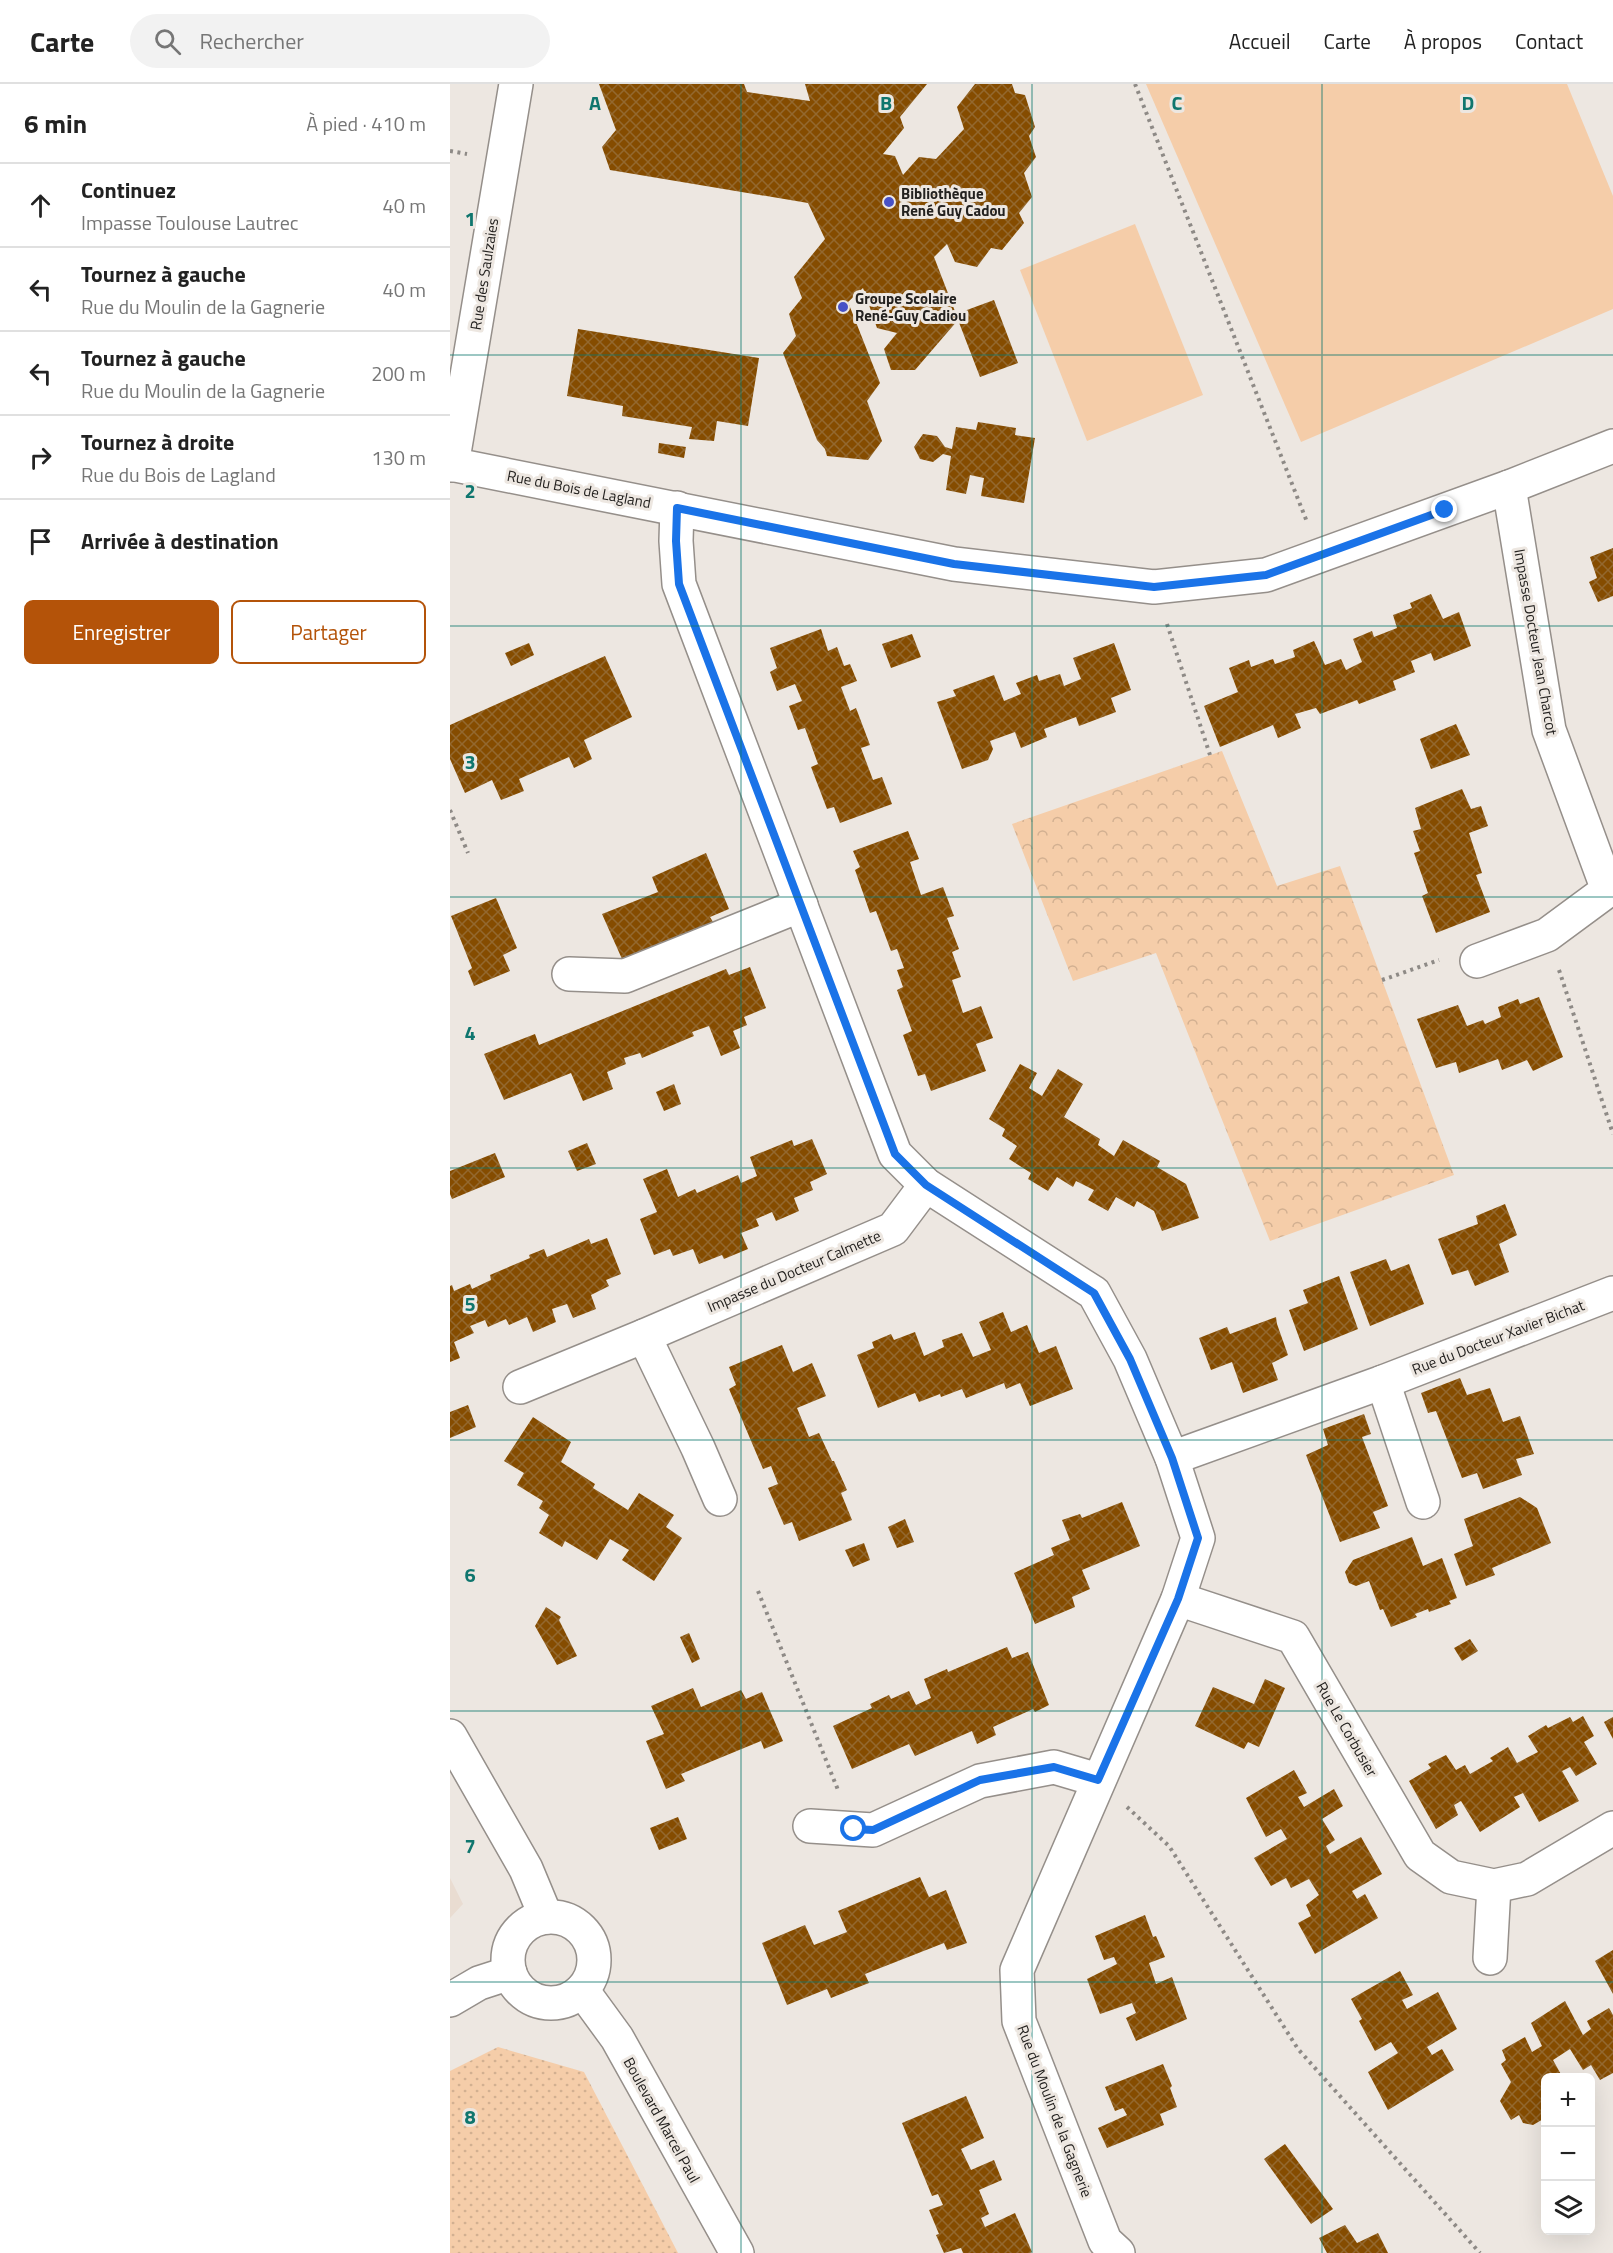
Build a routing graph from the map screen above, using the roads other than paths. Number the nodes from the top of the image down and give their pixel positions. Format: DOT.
graph roads {
  1 [pos="516,84"];
  2 [pos="1613,446"];
  3 [pos="451,464"];
  4 [pos="1509,487"];
  5 [pos="677,508"];
  6 [pos="801,905"];
  7 [pos="1478,961"];
  8 [pos="569,974"];
  9 [pos="926,1185"];
  10 [pos="1613,1293"];
  11 [pos="644,1336"];
  12 [pos="1383,1382"];
  13 [pos="520,1387"];
  14 [pos="1172,1458"];
  15 [pos="720,1499"];
  16 [pos="1423,1502"];
  17 [pos="1178,1599"];
  18 [pos="450,1736"];
  19 [pos="1098,1780"];
  20 [pos="810,1826"];
  21 [pos="1613,1828"];
  22 [pos="1494,1886"];
  23 [pos="546,1917"];
  24 [pos="1490,1958"];
  25 [pos="510,1973"];
  26 [pos="582,1990"];
  27 [pos="450,2000"];
  28 [pos="736,2253"];
  29 [pos="1118,2253"];
  1 -- 3 [label="street, Rue des Saulzaies"];
  2 -- 4 [label="street, Rue du Bois de Lagland"];
  3 -- 5 [label="street, Rue du Bois de Lagland"];
  4 -- 5 [label="street, Rue du Bois de Lagland"];
  4 -- 7 [label="street, Impasse Docteur Jean Charcot"];
  5 -- 6 [label="street, Rue du Moulin de la Gagnerie"];
  6 -- 8 [label="street"];
  6 -- 9 [label="street, Rue du Moulin de la Gagnerie"];
  9 -- 11 [label="street, Impasse du Docteur Calmette"];
  9 -- 14 [label="street, Rue du Moulin de la Gagnerie"];
  10 -- 12 [label="street, Rue du Docteur Xavier Bichat"];
  11 -- 13 [label="street, Impasse du Docteur Calmette"];
  11 -- 15 [label="street"];
  12 -- 14 [label="street, Rue du Docteur Xavier Bichat"];
  12 -- 16 [label="street"];
  14 -- 17 [label="street, Rue du Moulin de la Gagnerie"];
  17 -- 19 [label="street, Rue du Moulin de la Gagnerie"];
  17 -- 22 [label="street, Rue Le Corbusier"];
  18 -- 23 [label="street"];
  19 -- 20 [label="street"];
  19 -- 29 [label="street, Rue du Moulin de la Gagnerie"];
  21 -- 22 [label="street, Rue Le Corbusier"];
  22 -- 24 [label="street"];
  23 -- 25 [label="street"];
  23 -- 26 [label="street"];
  25 -- 26 [label="street"];
  25 -- 27 [label="street"];
  26 -- 28 [label="street, Boulevard Marcel Paul"];
}
